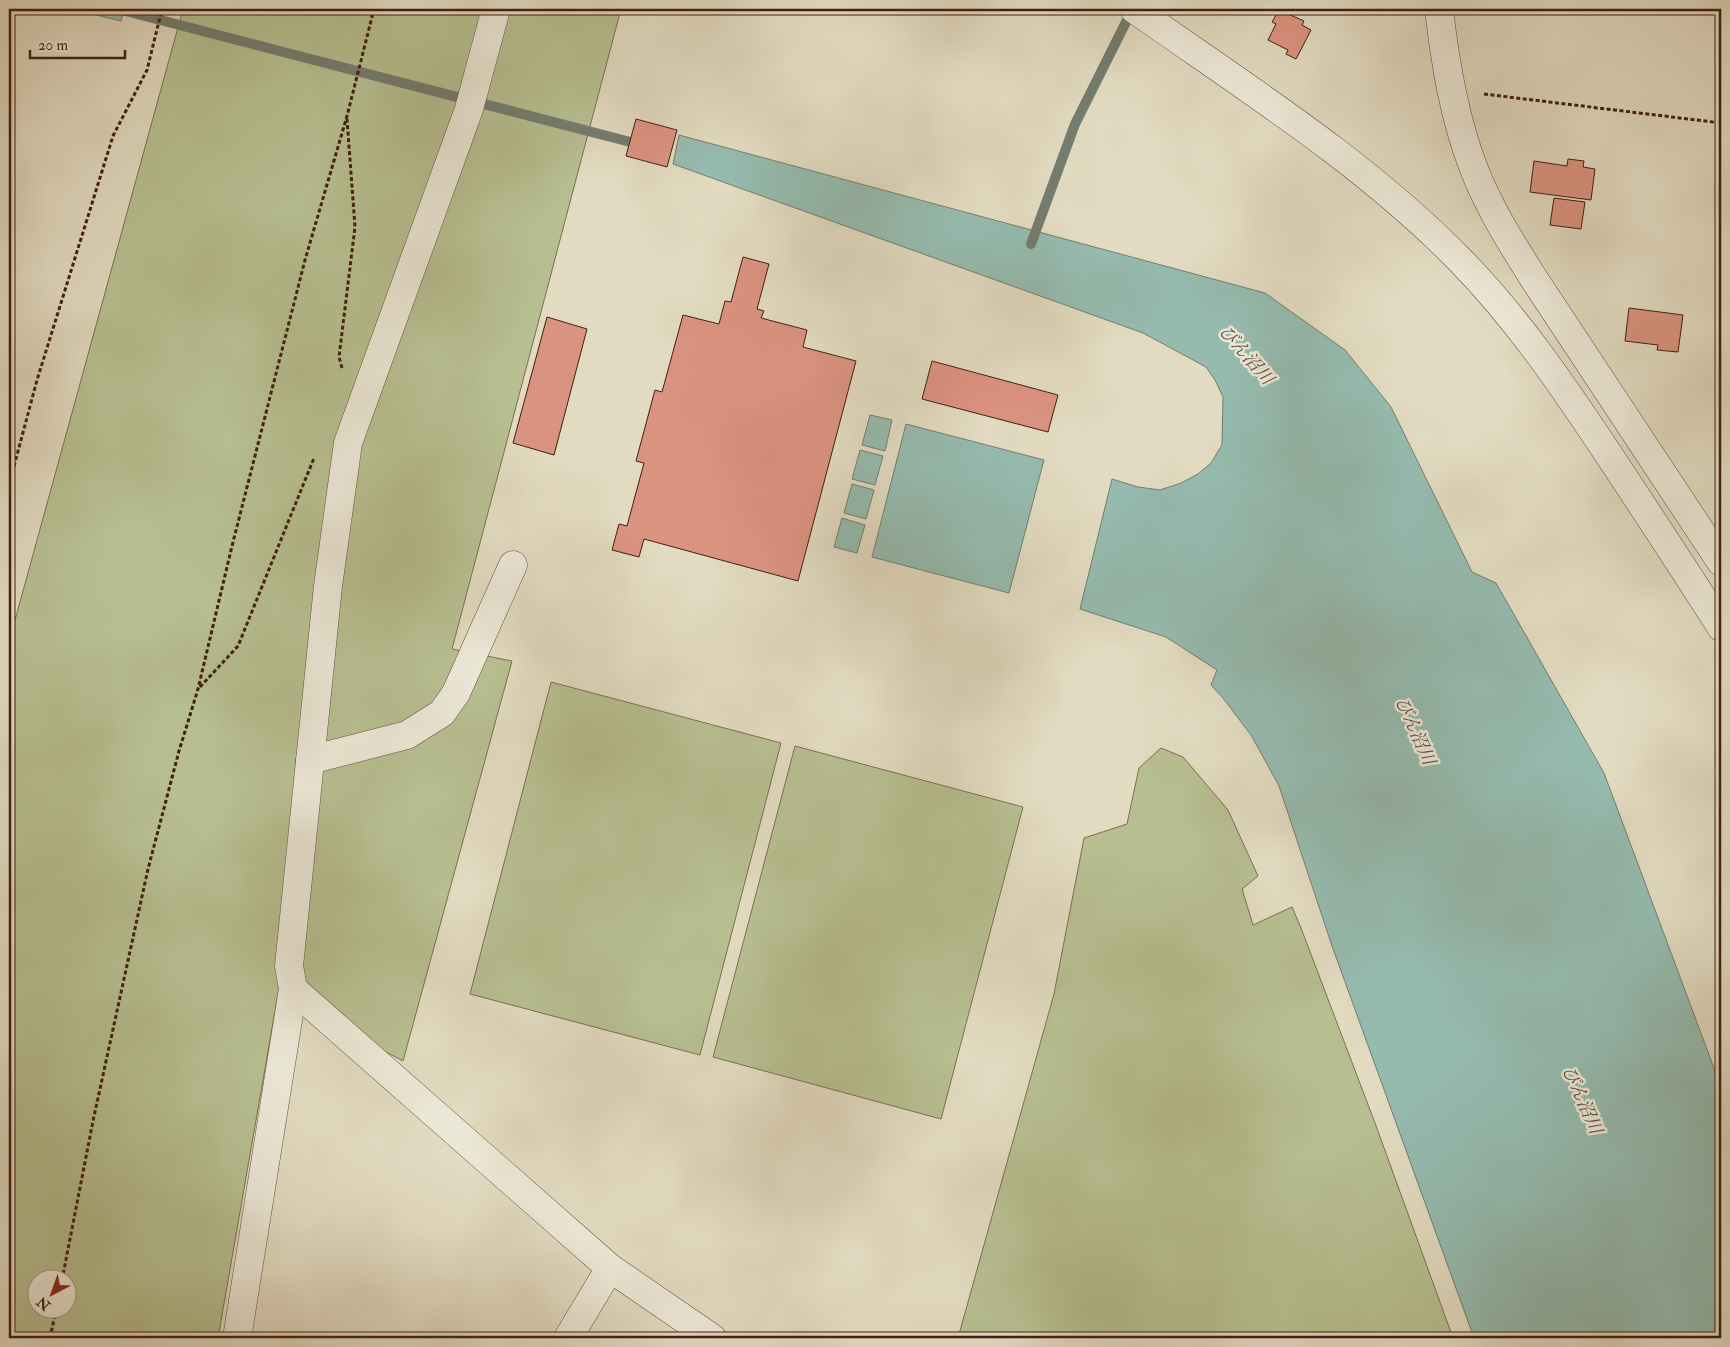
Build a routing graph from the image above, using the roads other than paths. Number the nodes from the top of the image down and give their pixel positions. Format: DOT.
graph roads {
  1 [pos="496,9"];
  2 [pos="1134,9"];
  3 [pos="1438,9"];
  4 [pos="1721,562"];
  5 [pos="513,565"];
  6 [pos="1721,627"];
  7 [pos="310,760"];
  8 [pos="293,989"];
  9 [pos="610,1268"];
  10 [pos="237,1338"];
  11 [pos="568,1338"];
  12 [pos="712,1338"];
  1 -- 7 [label="street"];
  2 -- 6 [label="street"];
  3 -- 4 [label="street"];
  5 -- 7 [label="street"];
  7 -- 8 [label="street"];
  8 -- 9 [label="street"];
  8 -- 10 [label="street"];
  9 -- 11 [label="street"];
  9 -- 12 [label="street"];
}
